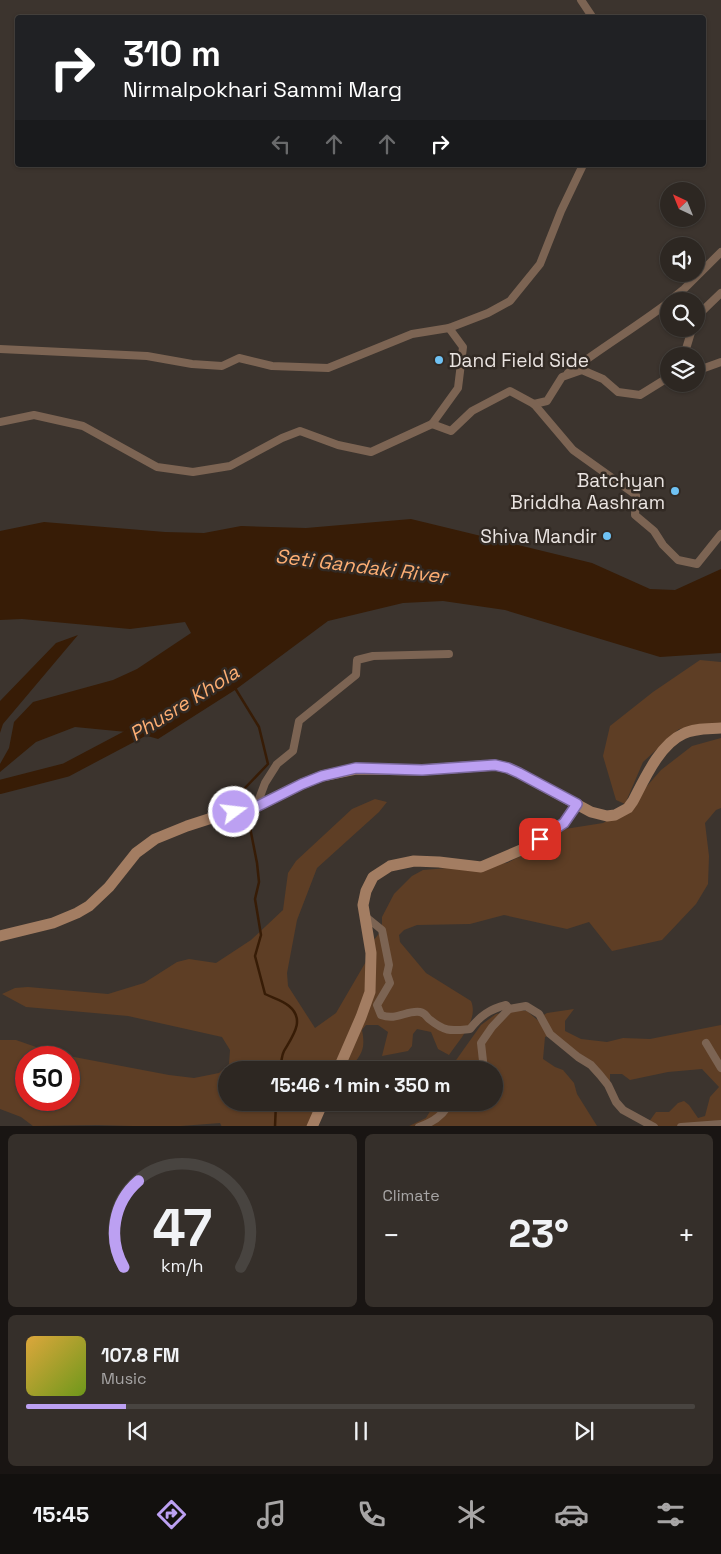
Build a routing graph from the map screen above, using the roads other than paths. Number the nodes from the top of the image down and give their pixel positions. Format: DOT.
graph roads {
  1 [pos="581,0"];
  2 [pos="591,15"];
  3 [pos="582,167"];
  4 [pos="721,252"];
  5 [pos="682,292"];
  6 [pos="721,293"];
  7 [pos="705,308"];
  8 [pos="660,309"];
  9 [pos="449,328"];
  10 [pos="0,349"];
  11 [pos="721,362"];
  12 [pos="705,368"];
  13 [pos="562,377"];
  14 [pos="660,383"];
  15 [pos="534,404"];
  16 [pos="0,422"];
  17 [pos="432,424"];
  18 [pos="721,534"];
  19 [pos="449,654"];
  20 [pos="721,728"];
  21 [pos="577,804"];
  22 [pos="256,807"];
  23 [pos="366,917"];
  24 [pos="0,936"];
  25 [pos="508,1009"];
  26 [pos="706,1043"];
  27 [pos="342,1061"];
  28 [pos="483,1061"];
  29 [pos="721,1068"];
  30 [pos="319,1111"];
  31 [pos="444,1111"];
  32 [pos="721,1124"];
  33 [pos="312,1126"];
  34 [pos="419,1126"];
  35 [pos="654,1126"];
  36 [pos="681,1126"];
  1 -- 2 [label="street"];
  3 -- 9 [label="street"];
  4 -- 5 [label="street"];
  6 -- 7 [label="street"];
  8 -- 13 [label="street"];
  9 -- 10 [label="street"];
  9 -- 17 [label="street"];
  11 -- 12 [label="street"];
  13 -- 14 [label="street"];
  13 -- 15 [label="street"];
  15 -- 17 [label="street"];
  15 -- 18 [label="street"];
  16 -- 17 [label="street"];
  19 -- 22 [label="street"];
  20 -- 21 [label="main road"];
  21 -- 22 [label="main road"];
  21 -- 23 [label="main road"];
  22 -- 24 [label="main road"];
  23 -- 25 [label="street"];
  23 -- 27 [label="main road"];
  25 -- 28 [label="street"];
  25 -- 35 [label="street"];
  26 -- 29 [label="street"];
  30 -- 33 [label="main road"];
  31 -- 34 [label="street"];
  32 -- 36 [label="street"];
}
